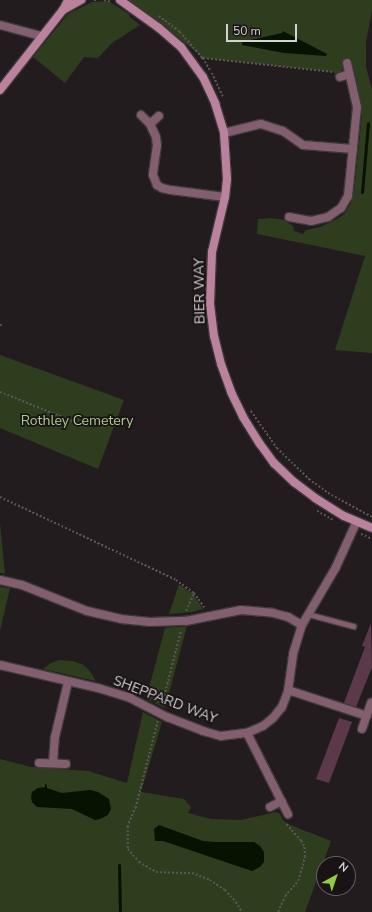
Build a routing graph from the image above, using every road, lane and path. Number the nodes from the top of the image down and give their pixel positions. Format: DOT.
graph roads {
  1 [pos="68,0"];
  2 [pos="81,0"];
  3 [pos="94,0"];
  4 [pos="97,0"];
  5 [pos="120,1"];
  6 [pos="63,10"];
  7 [pos="0,25"];
  8 [pos="41,36"];
  9 [pos="203,58"];
  10 [pos="193,62"];
  11 [pos="347,63"];
  12 [pos="350,74"];
  13 [pos="340,77"];
  14 [pos="0,90"];
  15 [pos="225,103"];
  16 [pos="141,115"];
  17 [pos="160,116"];
  18 [pos="150,124"];
  19 [pos="224,133"];
  20 [pos="353,149"];
  21 [pos="225,196"];
  22 [pos="289,217"];
  23 [pos="0,392"];
  24 [pos="248,406"];
  25 [pos="75,422"];
  26 [pos="0,497"];
  27 [pos="312,508"];
  28 [pos="372,517"];
  29 [pos="334,521"];
  30 [pos="354,526"];
  31 [pos="372,528"];
  32 [pos="372,539"];
  33 [pos="0,580"];
  34 [pos="194,593"];
  35 [pos="308,614"];
  36 [pos="208,618"];
  37 [pos="183,621"];
  38 [pos="302,625"];
  39 [pos="353,626"];
  40 [pos="0,665"];
  41 [pos="68,682"];
  42 [pos="288,690"];
  43 [pos="371,703"];
  44 [pos="160,714"];
  45 [pos="367,716"];
  46 [pos="362,729"];
  47 [pos="248,733"];
  48 [pos="39,763"];
  49 [pos="52,763"];
  50 [pos="66,764"];
  51 [pos="282,801"];
  52 [pos="270,807"];
  53 [pos="288,814"];
  54 [pos="242,912"];
  55 [pos="278,912"];
  1 -- 6 [label="street"];
  2 -- 6 [label="street"];
  3 -- 4 [label="path"];
  5 -- 10 [label="street, BIER WAY"];
  6 -- 8 [label="street"];
  7 -- 8 [label="street"];
  8 -- 14 [label="street"];
  9 -- 10 [label="path"];
  9 -- 13 [label="path"];
  9 -- 15 [label="path"];
  10 -- 19 [label="street, BIER WAY"];
  11 -- 12 [label="street"];
  12 -- 13 [label="street"];
  12 -- 20 [label="street"];
  16 -- 18 [label="street"];
  17 -- 18 [label="street"];
  18 -- 21 [label="street"];
  19 -- 20 [label="street"];
  19 -- 21 [label="street, BIER WAY"];
  20 -- 22 [label="street"];
  21 -- 30 [label="street, BIER WAY"];
  23 -- 25 [label="path"];
  24 -- 28 [label="path"];
  26 -- 34 [label="path"];
  27 -- 29 [label="path"];
  30 -- 31 [label="street, BIER WAY"];
  30 -- 32 [label="path"];
  30 -- 35 [label="street, SHEPPARD WAY"];
  33 -- 37 [label="street"];
  34 -- 36 [label="path"];
  34 -- 37 [label="path"];
  35 -- 38 [label="street, SHEPPARD WAY"];
  35 -- 39 [label="lane"];
  36 -- 37 [label="street"];
  36 -- 38 [label="street"];
  37 -- 44 [label="path"];
  38 -- 42 [label="street, SHEPPARD WAY"];
  40 -- 41 [label="street, SHEPPARD WAY"];
  41 -- 44 [label="street, SHEPPARD WAY"];
  41 -- 49 [label="street"];
  42 -- 45 [label="street"];
  42 -- 47 [label="street, SHEPPARD WAY"];
  43 -- 45 [label="street"];
  44 -- 47 [label="street, SHEPPARD WAY"];
  44 -- 54 [label="path"];
  45 -- 46 [label="street"];
  47 -- 51 [label="street"];
  48 -- 49 [label="street"];
  49 -- 50 [label="street"];
  51 -- 52 [label="street"];
  51 -- 53 [label="street"];
  53 -- 55 [label="path"];
}
